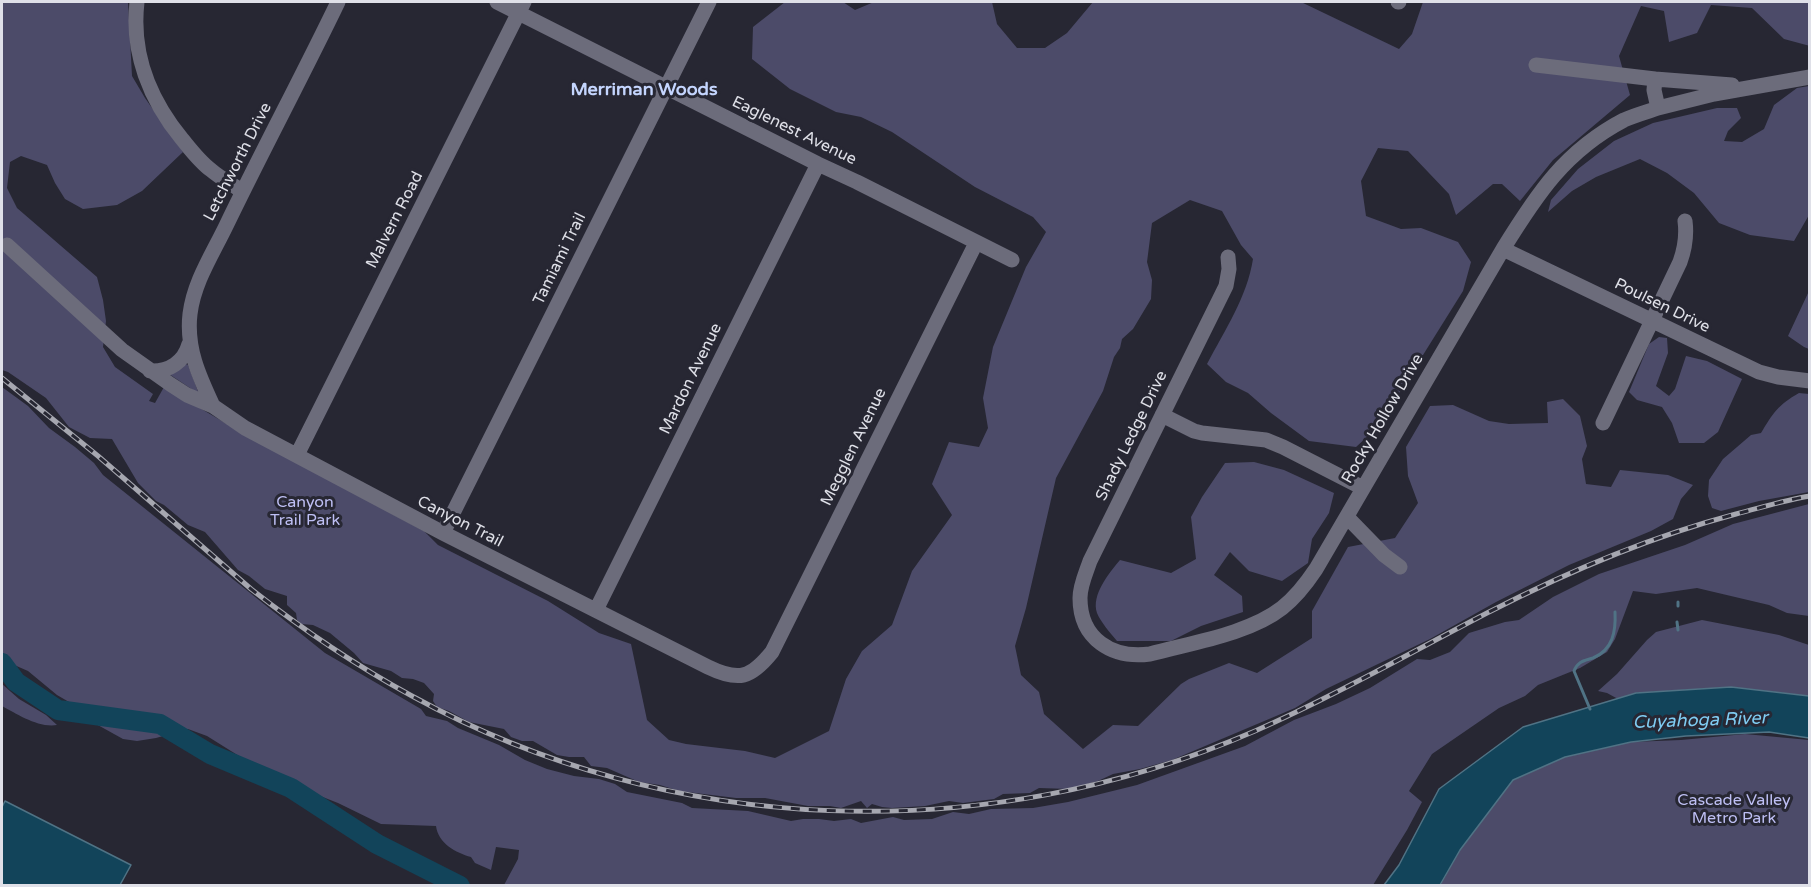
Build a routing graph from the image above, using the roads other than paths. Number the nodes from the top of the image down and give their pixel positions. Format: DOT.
graph roads {
  1 [pos="136,2"];
  2 [pos="338,2"];
  3 [pos="497,2"];
  4 [pos="709,2"];
  5 [pos="521,7"];
  6 [pos="1536,65"];
  7 [pos="1809,76"];
  8 [pos="1655,79"];
  9 [pos="1753,86"];
  10 [pos="667,87"];
  11 [pos="1658,108"];
  12 [pos="818,164"];
  13 [pos="242,191"];
  14 [pos="1685,221"];
  15 [pos="976,243"];
  16 [pos="7,245"];
  17 [pos="1503,249"];
  18 [pos="1228,257"];
  19 [pos="1012,260"];
  20 [pos="1652,321"];
  21 [pos="189,344"];
  22 [pos="150,371"];
  23 [pos="1809,381"];
  24 [pos="213,406"];
  25 [pos="1162,415"];
  26 [pos="1603,423"];
  27 [pos="297,455"];
  28 [pos="1363,488"];
  29 [pos="1347,517"];
  30 [pos="443,533"];
  31 [pos="1400,567"];
  32 [pos="596,610"];
  33 [pos="1090,633"];
  34 [pos="761,666"];
  1 -- 13 [label="street"];
  2 -- 13 [label="street, Letchworth Drive"];
  3 -- 5 [label="street, Eaglenest Avenue"];
  4 -- 10 [label="street, Tamiami Trail"];
  5 -- 10 [label="street, Eaglenest Avenue"];
  5 -- 27 [label="street, Malvern Road"];
  6 -- 8 [label="street"];
  7 -- 9 [label="street"];
  8 -- 9 [label="street"];
  8 -- 11 [label="street"];
  9 -- 11 [label="street, Rocky Hollow Drive"];
  10 -- 12 [label="street, Eaglenest Avenue"];
  10 -- 30 [label="street, Tamiami Trail"];
  11 -- 17 [label="street, Rocky Hollow Drive"];
  12 -- 15 [label="street, Eaglenest Avenue"];
  12 -- 32 [label="street, Mardon Avenue"];
  13 -- 21 [label="street, Letchworth Drive"];
  14 -- 20 [label="street"];
  15 -- 19 [label="street, Eaglenest Avenue"];
  15 -- 34 [label="street, Megglen Avenue"];
  16 -- 22 [label="street, Canyon Trail"];
  17 -- 20 [label="street, Poulsen Drive"];
  17 -- 28 [label="street, Rocky Hollow Drive"];
  18 -- 25 [label="street, Shady Ledge Drive"];
  20 -- 23 [label="street, Poulsen Drive"];
  20 -- 26 [label="street"];
  21 -- 22 [label="street"];
  21 -- 24 [label="street, Letchworth Drive"];
  22 -- 24 [label="street, Canyon Trail"];
  24 -- 27 [label="street, Canyon Trail"];
  25 -- 28 [label="street"];
  25 -- 33 [label="street, Shady Ledge Drive"];
  27 -- 30 [label="street, Canyon Trail"];
  28 -- 29 [label="street, Rocky Hollow Drive"];
  29 -- 31 [label="street"];
  29 -- 33 [label="street, Rocky Hollow Drive"];
  30 -- 32 [label="street, Canyon Trail"];
  32 -- 34 [label="street, Canyon Trail"];
}
